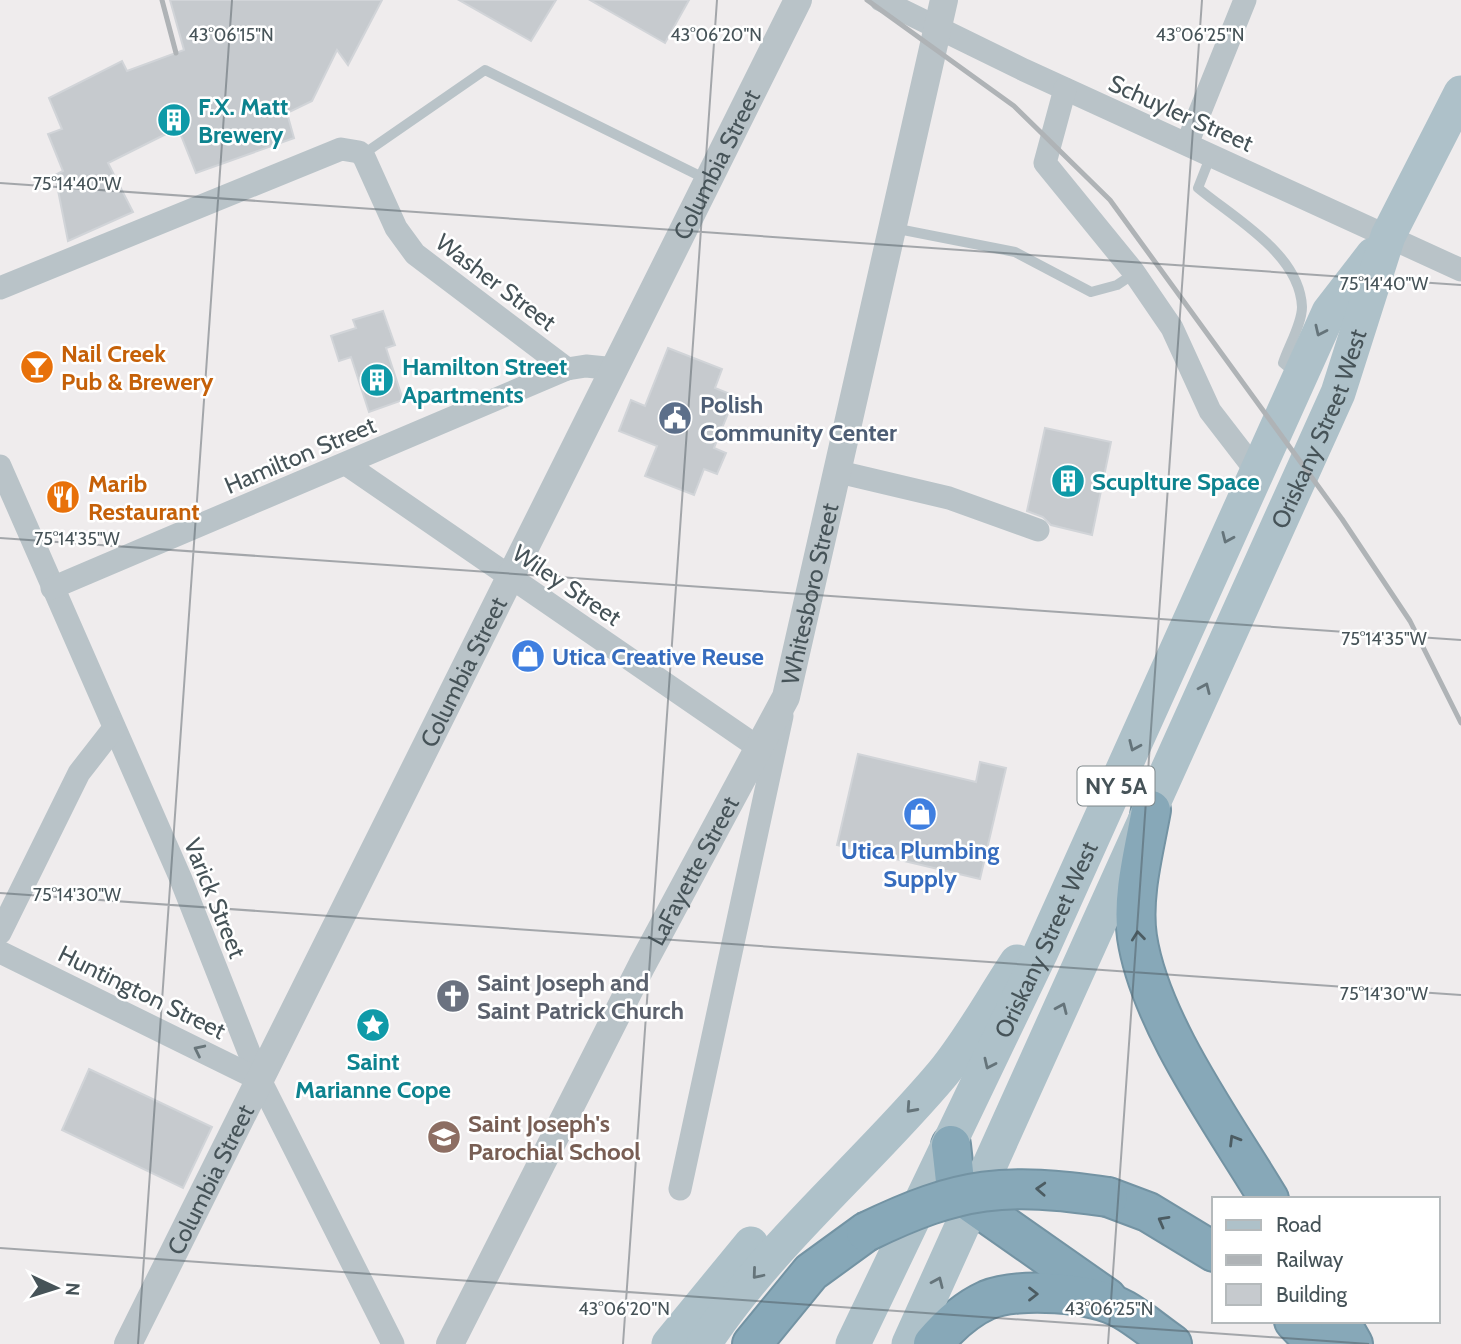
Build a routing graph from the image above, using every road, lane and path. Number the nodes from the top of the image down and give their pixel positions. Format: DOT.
graph roads {
  1 [pos="798,0"];
  2 [pos="881,0"];
  3 [pos="944,0"];
  4 [pos="1245,0"];
  5 [pos="937,28"];
  6 [pos="1065,89"];
  7 [pos="1461,93"];
  8 [pos="1187,144"];
  9 [pos="362,155"];
  10 [pos="1211,155"];
  11 [pos="708,180"];
  12 [pos="890,228"];
  13 [pos="1388,236"];
  14 [pos="1461,270"];
  15 [pos="1135,273"];
  16 [pos="0,288"];
  17 [pos="568,369"];
  18 [pos="616,369"];
  19 [pos="1291,370"];
  20 [pos="346,464"];
  21 [pos="0,467"];
  22 [pos="839,472"];
  23 [pos="1257,472"];
  24 [pos="6,491"];
  25 [pos="1038,530"];
  26 [pos="510,578"];
  27 [pos="52,588"];
  28 [pos="786,697"];
  29 [pos="114,728"];
  30 [pos="759,748"];
  31 [pos="1152,810"];
  32 [pos="1077,872"];
  33 [pos="0,933"];
  34 [pos="0,952"];
  35 [pos="260,1080"];
  36 [pos="951,1145"];
  37 [pos="862,1161"];
  38 [pos="680,1189"];
  39 [pos="1268,1197"];
  40 [pos="973,1204"];
  41 [pos="866,1232"];
  42 [pos="1212,1251"];
  43 [pos="1122,1308"];
  44 [pos="1296,1323"];
  45 [pos="1341,1323"];
  46 [pos="128,1344"];
  47 [pos="393,1344"];
  48 [pos="450,1344"];
  49 [pos="669,1344"];
  50 [pos="704,1344"];
  51 [pos="752,1344"];
  52 [pos="772,1344"];
  53 [pos="853,1344"];
  54 [pos="909,1344"];
  55 [pos="933,1344"];
  56 [pos="1172,1344"];
  57 [pos="1316,1344"];
  58 [pos="1353,1344"];
  1 -- 11 [label="street, Columbia Street"];
  2 -- 5 [label="street, Schuyler Street"];
  3 -- 5 [label="street, Whitesboro Street"];
  4 -- 8 [label="street"];
  5 -- 6 [label="street, Schuyler Street"];
  5 -- 12 [label="street, Whitesboro Street"];
  6 -- 8 [label="street, Schuyler Street"];
  6 -- 15 [label="street"];
  7 -- 13 [label="main road, Oriskany Street West / NY 5A"];
  8 -- 10 [label="street, Schuyler Street"];
  9 -- 11 [label="lane"];
  9 -- 16 [label="street"];
  9 -- 17 [label="street, Washer Street"];
  10 -- 13 [label="street, Schuyler Street"];
  10 -- 19 [label="lane"];
  11 -- 18 [label="street, Columbia Street"];
  12 -- 15 [label="lane"];
  12 -- 22 [label="street, Whitesboro Street"];
  13 -- 14 [label="street, Schuyler Street"];
  13 -- 19 [label="main road, Oriskany Street West / NY 5A, one-way"];
  31 -- 13 [label="main road, Oriskany Street West / NY 5A, one-way"];
  15 -- 23 [label="street"];
  17 -- 18 [label="street"];
  17 -- 20 [label="street, Hamilton Street"];
  18 -- 26 [label="street, Columbia Street"];
  19 -- 23 [label="main road, Oriskany Street West / NY 5A"];
  20 -- 26 [label="street, Wiley Street"];
  20 -- 27 [label="street, Hamilton Street"];
  21 -- 24 [label="street, Varick Street"];
  22 -- 25 [label="street"];
  22 -- 28 [label="street, Whitesboro Street"];
  23 -- 32 [label="main road, Oriskany Street West / NY 5A, one-way"];
  24 -- 27 [label="street, Varick Street"];
  26 -- 30 [label="street, Wiley Street"];
  26 -- 35 [label="street, Columbia Street"];
  27 -- 29 [label="street, Varick Street"];
  28 -- 30 [label="street, LaFayette Street"];
  28 -- 38 [label="street, Whitesboro Street"];
  29 -- 33 [label="street"];
  29 -- 35 [label="street, Varick Street"];
  30 -- 48 [label="street, LaFayette Street"];
  39 -- 31 [label="highway, one-way"];
  40 -- 31 [label="main road, Oriskany Street West / NY 5A, one-way"];
  32 -- 36 [label="main road, Oriskany Street West / NY 5A, one-way"];
  32 -- 37 [label="main road, one-way"];
  35 -- 34 [label="street, Huntington Street, one-way"];
  35 -- 46 [label="street, Columbia Street"];
  35 -- 47 [label="street, Varick Street"];
  36 -- 40 [label="highway"];
  36 -- 53 [label="main road, Oriskany Street West / NY 5A"];
  37 -- 49 [label="main road"];
  37 -- 50 [label="main road, one-way"];
  40 -- 43 [label="highway"];
  54 -- 40 [label="main road, Oriskany Street West / NY 5A, one-way"];
  42 -- 41 [label="highway, one-way, bridge"];
  41 -- 51 [label="highway"];
  41 -- 52 [label="highway"];
  55 -- 43 [label="highway, one-way"];
  43 -- 56 [label="highway"];
  44 -- 57 [label="highway"];
  45 -- 58 [label="highway"];
}
